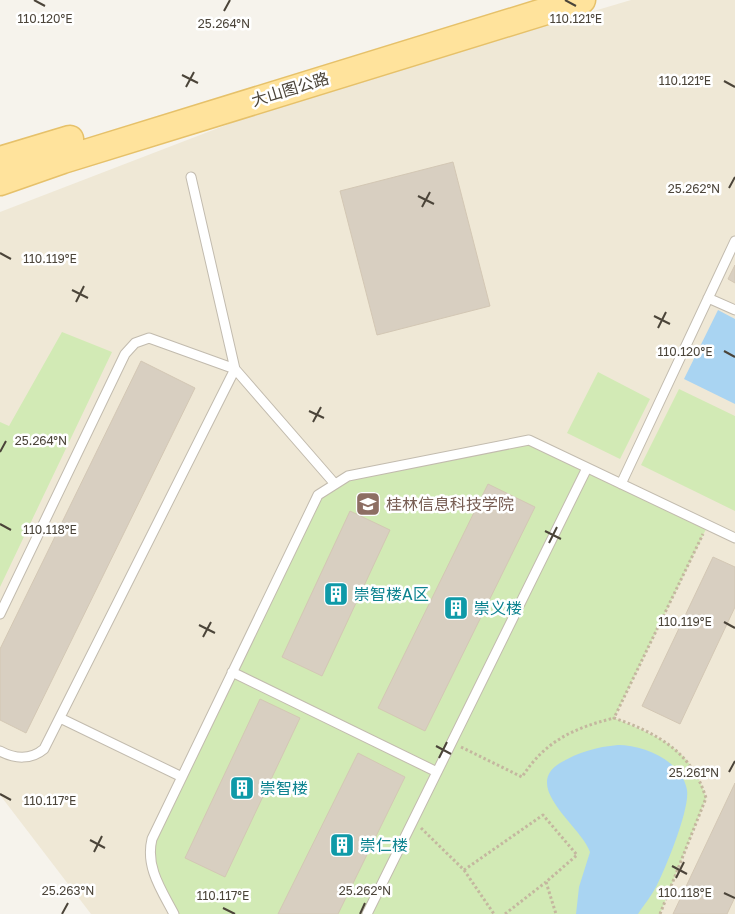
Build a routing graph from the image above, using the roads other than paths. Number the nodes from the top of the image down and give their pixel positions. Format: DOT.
graph roads {
  1 [pos="533,0"];
  2 [pos="582,0"];
  3 [pos="0,160"];
  4 [pos="191,177"];
  5 [pos="0,182"];
  6 [pos="735,241"];
  7 [pos="708,298"];
  8 [pos="735,310"];
  9 [pos="235,370"];
  10 [pos="587,468"];
  11 [pos="336,484"];
  12 [pos="621,484"];
  13 [pos="735,538"];
  14 [pos="0,614"];
  15 [pos="232,672"];
  16 [pos="60,718"];
  17 [pos="0,751"];
  18 [pos="437,772"];
  19 [pos="182,777"];
  20 [pos="174,914"];
  21 [pos="367,914"];
  1 -- 3 [label="main road, 大山图公路"];
  2 -- 5 [label="main road, 大山图公路"];
  4 -- 9 [label="lane"];
  6 -- 7 [label="lane"];
  7 -- 8 [label="lane"];
  7 -- 12 [label="lane"];
  9 -- 11 [label="lane"];
  9 -- 14 [label="lane"];
  9 -- 16 [label="lane"];
  10 -- 11 [label="lane"];
  10 -- 12 [label="lane"];
  10 -- 18 [label="lane"];
  11 -- 15 [label="lane"];
  12 -- 13 [label="lane"];
  15 -- 18 [label="lane"];
  15 -- 19 [label="lane"];
  16 -- 17 [label="lane"];
  16 -- 19 [label="lane"];
  18 -- 21 [label="lane"];
  19 -- 20 [label="lane"];
}
